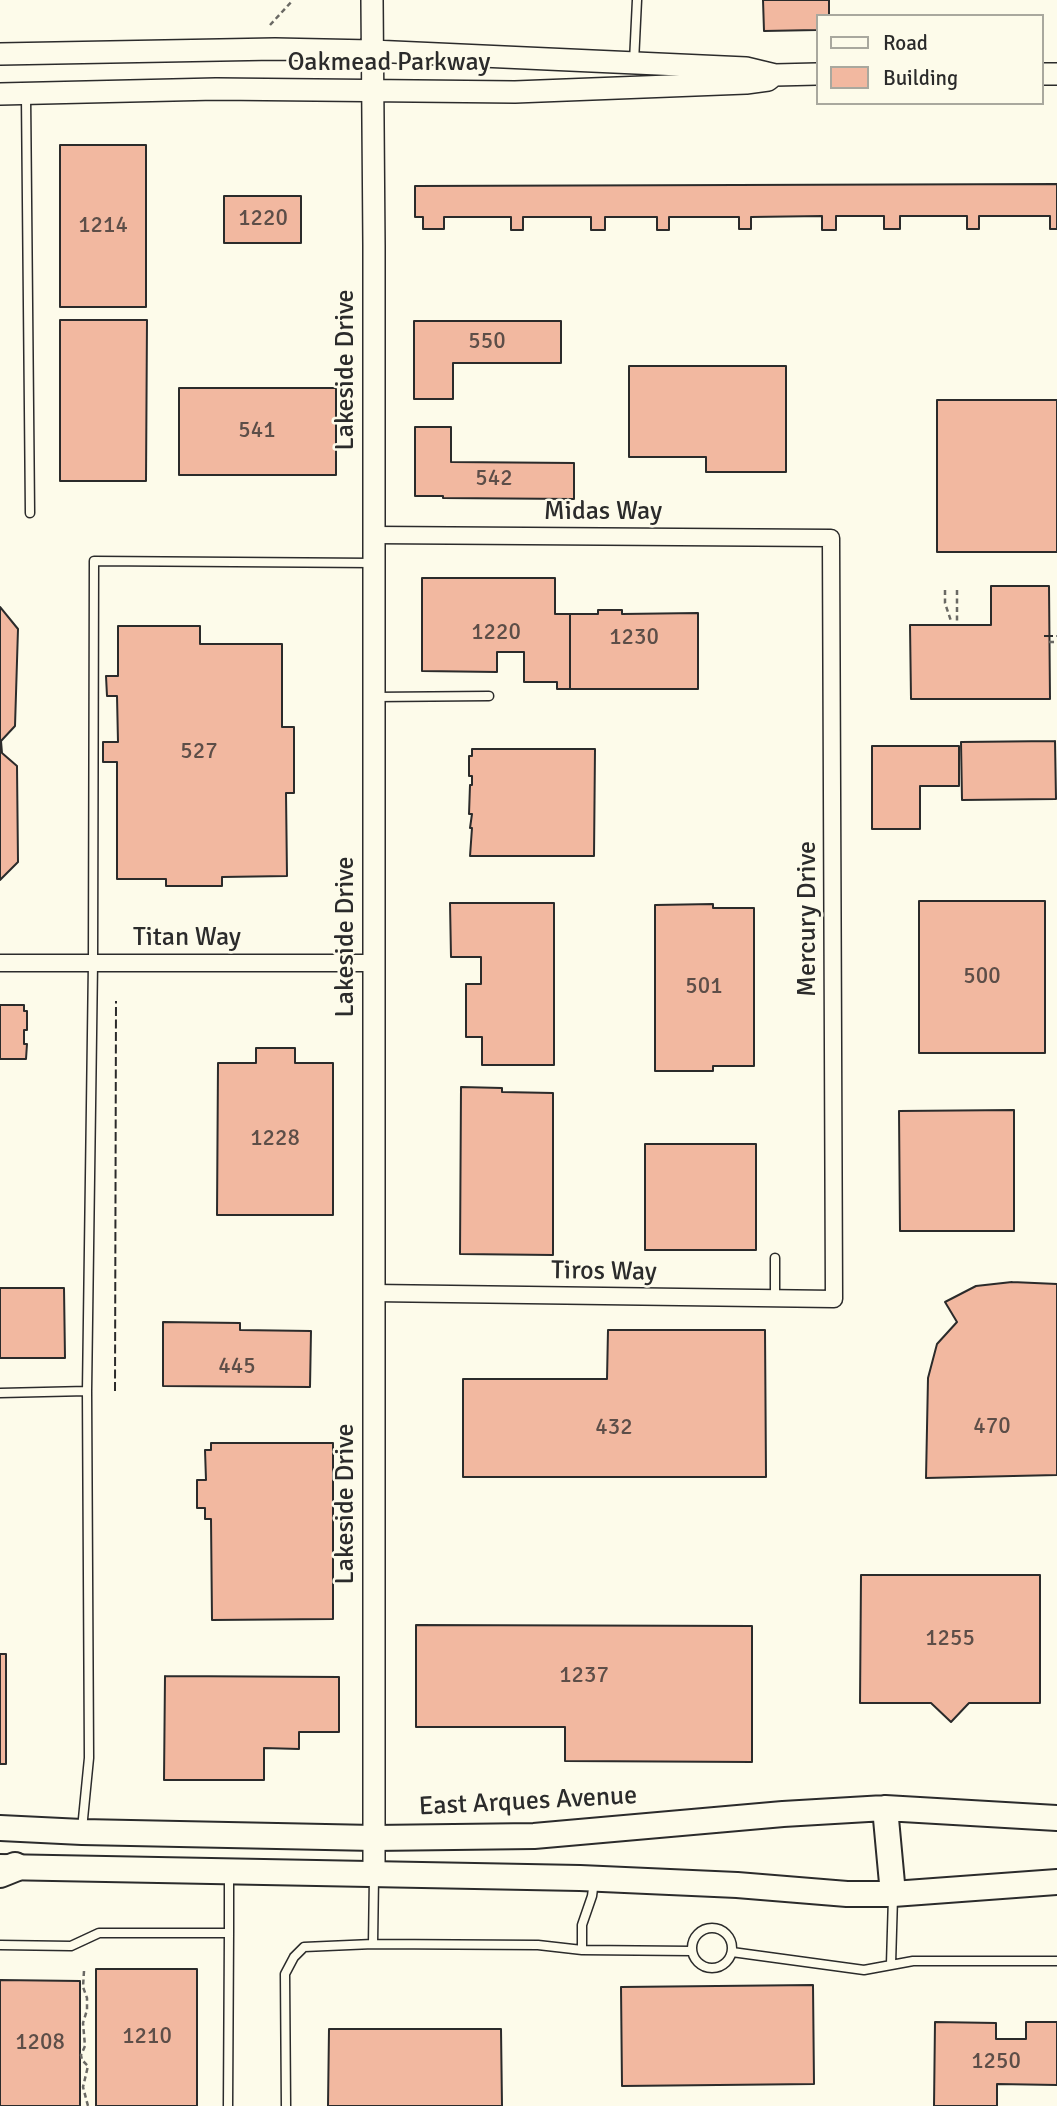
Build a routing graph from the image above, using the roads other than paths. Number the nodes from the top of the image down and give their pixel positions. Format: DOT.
graph roads {
  1 [pos="372,0"];
  2 [pos="637,0"];
  3 [pos="372,51"];
  4 [pos="0,54"];
  5 [pos="634,62"];
  6 [pos="816,74"];
  7 [pos="775,75"];
  8 [pos="373,91"];
  9 [pos="26,93"];
  10 [pos="0,94"];
  11 [pos="30,513"];
  12 [pos="374,535"];
  13 [pos="831,538"];
  14 [pos="374,563"];
  15 [pos="489,696"];
  16 [pos="374,697"];
  17 [pos="0,963"];
  18 [pos="93,963"];
  19 [pos="374,963"];
  20 [pos="775,1258"];
  21 [pos="374,1293"];
  22 [pos="775,1298"];
  23 [pos="834,1299"];
  24 [pos="87,1391"];
  25 [pos="0,1393"];
  26 [pos="885,1808"];
  27 [pos="1057,1818"];
  28 [pos="0,1828"];
  29 [pos="82,1832"];
  30 [pos="373,1838"];
  31 [pos="5,1869"];
  32 [pos="229,1871"];
  33 [pos="373,1874"];
  34 [pos="594,1878"];
  35 [pos="1057,1882"];
  36 [pos="893,1894"];
  37 [pos="229,1933"];
  38 [pos="373,1944"];
  39 [pos="0,1945"];
  40 [pos="582,1950"];
  41 [pos="692,1951"];
  42 [pos="732,1952"];
  43 [pos="1057,1961"];
  44 [pos="891,1964"];
  45 [pos="228,2106"];
  46 [pos="286,2106"];
  1 -- 3 [label="street, Lakeside Drive"];
  2 -- 5 [label="lane"];
  3 -- 4 [label="street, Oakmead Parkway"];
  3 -- 5 [label="street, Oakmead Parkway"];
  3 -- 8 [label="street, Lakeside Drive"];
  5 -- 7 [label="street, Oakmead Parkway"];
  6 -- 7 [label="street, Oakmead Parkway"];
  7 -- 8 [label="street, Oakmead Parkway"];
  8 -- 9 [label="street, Oakmead Parkway"];
  8 -- 12 [label="street, Lakeside Drive"];
  9 -- 10 [label="street, Oakmead Parkway"];
  9 -- 11 [label="lane"];
  12 -- 13 [label="street, Midas Way"];
  12 -- 14 [label="street, Lakeside Drive"];
  13 -- 23 [label="street, Mercury Drive"];
  14 -- 16 [label="street, Lakeside Drive"];
  14 -- 18 [label="lane"];
  15 -- 16 [label="lane"];
  16 -- 19 [label="street, Lakeside Drive"];
  17 -- 18 [label="street, Titan Way"];
  18 -- 19 [label="street, Titan Way"];
  18 -- 24 [label="lane"];
  19 -- 21 [label="street, Lakeside Drive"];
  20 -- 22 [label="lane"];
  21 -- 22 [label="street, Tiros Way"];
  21 -- 30 [label="street, Lakeside Drive"];
  22 -- 23 [label="street, Tiros Way"];
  24 -- 25 [label="lane"];
  24 -- 29 [label="lane"];
  26 -- 27 [label="main road, East Arques Avenue"];
  26 -- 30 [label="main road, East Arques Avenue"];
  26 -- 36 [label="main road"];
  28 -- 29 [label="main road, East Arques Avenue"];
  29 -- 30 [label="main road, East Arques Avenue"];
  30 -- 33 [label="street, Lakeside Drive"];
  31 -- 32 [label="main road"];
  32 -- 33 [label="main road"];
  32 -- 37 [label="lane"];
  33 -- 34 [label="main road"];
  33 -- 38 [label="lane"];
  34 -- 36 [label="main road"];
  34 -- 40 [label="lane"];
  35 -- 36 [label="main road"];
  36 -- 44 [label="lane"];
  37 -- 39 [label="lane"];
  37 -- 45 [label="lane"];
  38 -- 40 [label="lane"];
  38 -- 46 [label="lane"];
  40 -- 41 [label="lane"];
  41 -- 42 [label="lane"];
  41 -- 42 [label="lane"];
  42 -- 44 [label="lane"];
  43 -- 44 [label="lane"];
}
